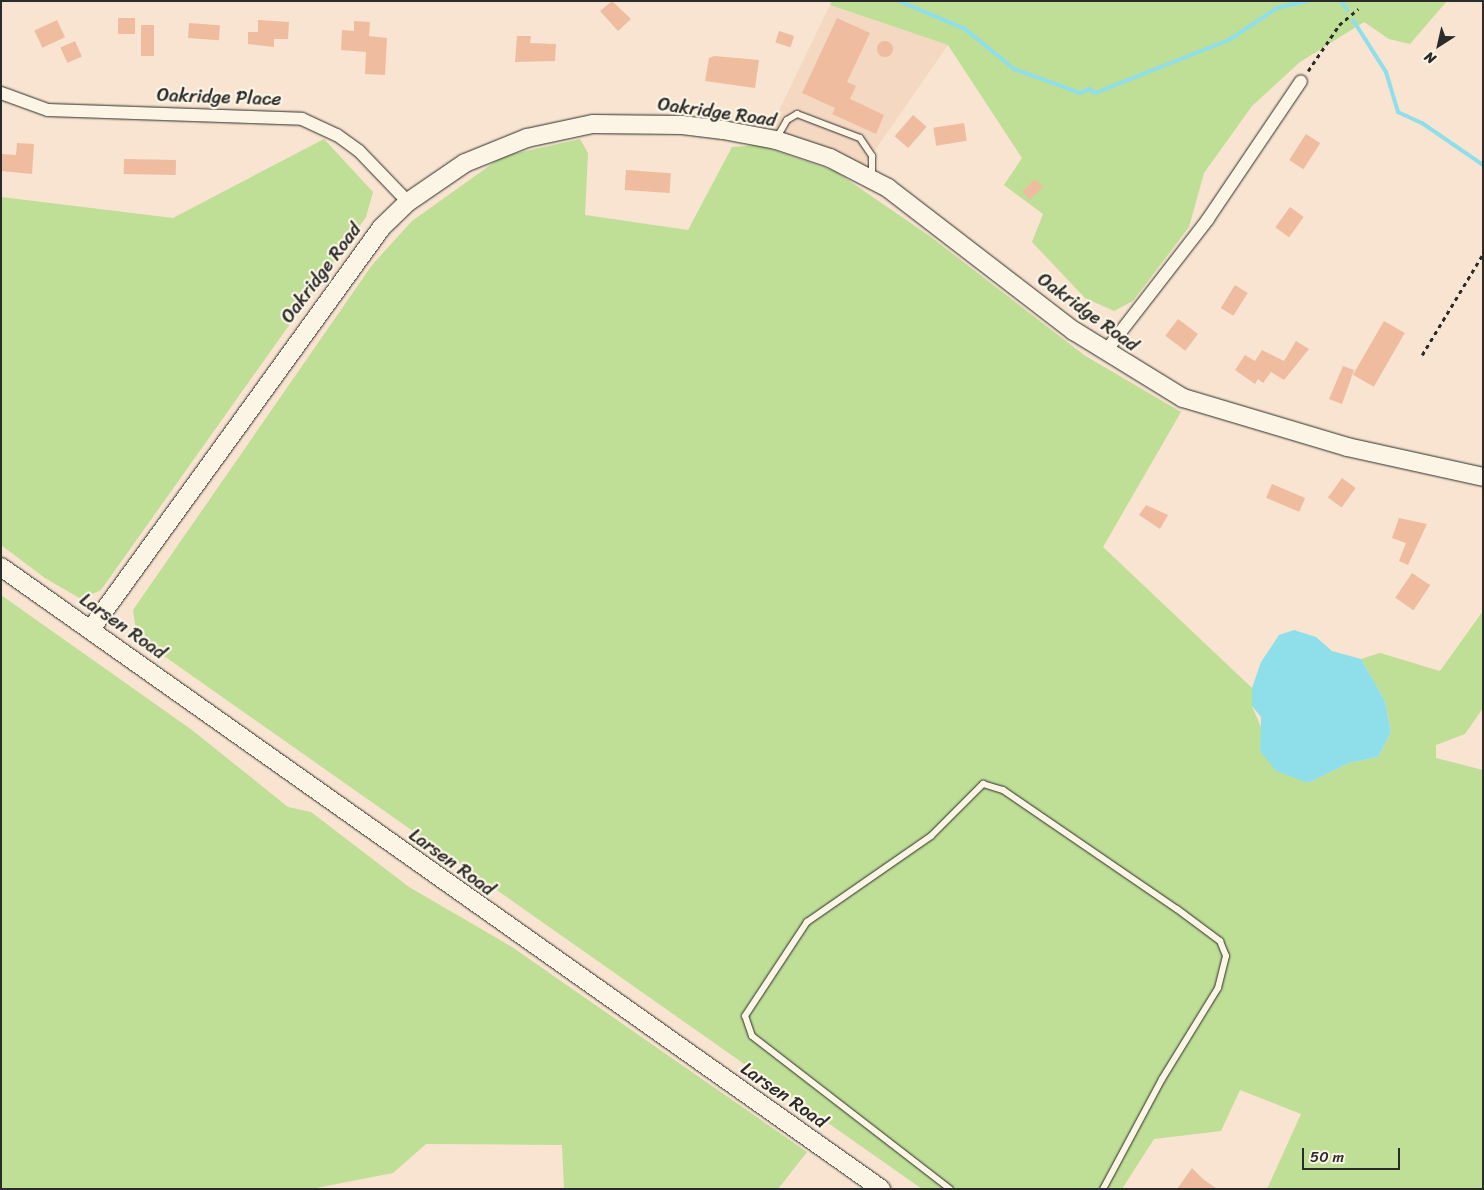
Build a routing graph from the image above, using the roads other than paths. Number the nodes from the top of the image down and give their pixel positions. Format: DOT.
graph roads {
  1 [pos="1302,81"];
  2 [pos="1,93"];
  3 [pos="776,140"];
  4 [pos="872,178"];
  5 [pos="408,202"];
  6 [pos="1105,352"];
  7 [pos="1483,477"];
  8 [pos="1,568"];
  9 [pos="91,629"];
  10 [pos="881,1189"];
  11 [pos="950,1189"];
  12 [pos="1103,1189"];
  1 -- 6 [label="street"];
  2 -- 5 [label="street, Oakridge Place"];
  3 -- 4 [label="street, Oakridge Road"];
  3 -- 4 [label="lane"];
  3 -- 5 [label="street, Oakridge Road"];
  4 -- 6 [label="street, Oakridge Road"];
  5 -- 9 [label="street, Oakridge Road"];
  6 -- 7 [label="street, Oakridge Road"];
  8 -- 9 [label="street, Larsen Road"];
  9 -- 10 [label="street, Larsen Road"];
  11 -- 12 [label="lane"];
}
